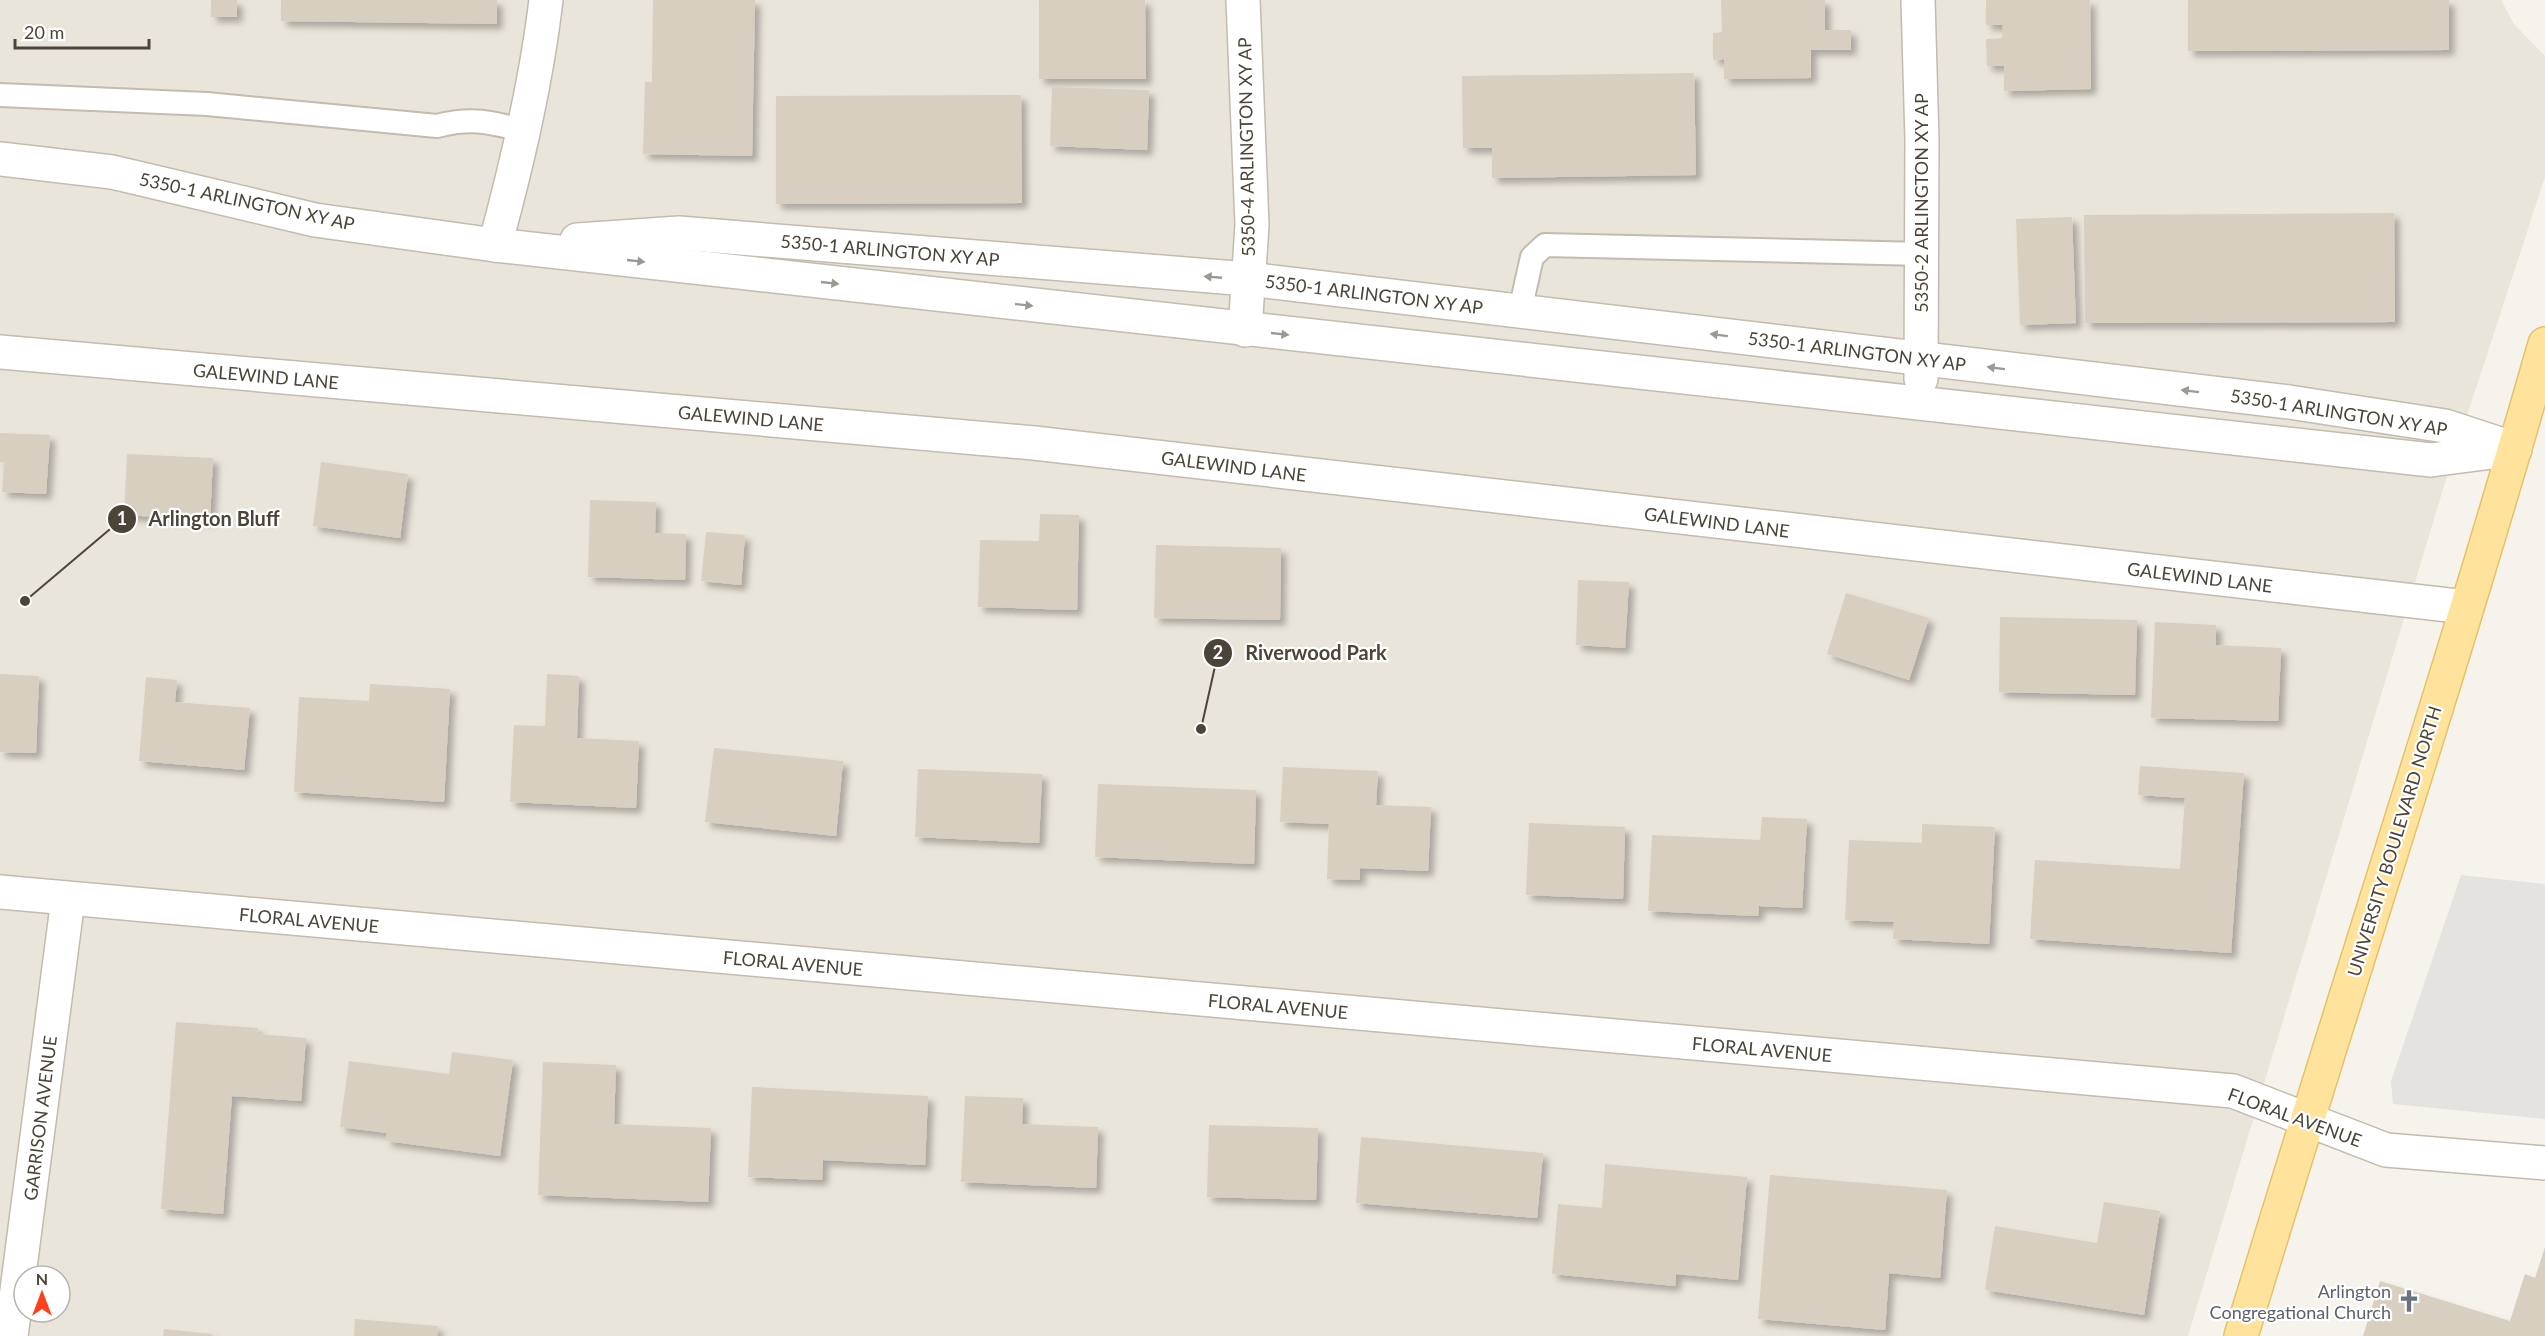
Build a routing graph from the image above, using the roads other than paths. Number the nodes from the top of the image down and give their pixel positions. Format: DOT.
graph roads {
  1 [pos="546,0"];
  2 [pos="1243,0"];
  3 [pos="1918,0"];
  4 [pos="0,95"];
  5 [pos="525,131"];
  6 [pos="0,159"];
  7 [pos="495,245"];
  8 [pos="1922,254"];
  9 [pos="1248,279"];
  10 [pos="1520,311"];
  11 [pos="1245,330"];
  12 [pos="2545,345"];
  13 [pos="0,352"];
  14 [pos="1922,359"];
  15 [pos="1920,405"];
  16 [pos="2515,449"];
  17 [pos="2466,608"];
  18 [pos="0,892"];
  19 [pos="68,899"];
  20 [pos="2306,1119"];
  21 [pos="2545,1163"];
  22 [pos="11,1336"];
  23 [pos="2241,1336"];
  1 -- 5 [label="street"];
  2 -- 9 [label="street, 5350-4 ARLINGTON XY AP"];
  3 -- 8 [label="street, 5350-2 ARLINGTON XY AP"];
  4 -- 5 [label="lane"];
  5 -- 7 [label="street"];
  6 -- 7 [label="street, 5350-1 ARLINGTON XY AP"];
  9 -- 7 [label="street, 5350-1 ARLINGTON XY AP, one-way"];
  7 -- 11 [label="street, 5350-1 ARLINGTON XY AP, one-way"];
  8 -- 10 [label="lane"];
  8 -- 14 [label="street, 5350-2 ARLINGTON XY AP"];
  9 -- 10 [label="street, 5350-1 ARLINGTON XY AP"];
  9 -- 11 [label="street, 5350-4 ARLINGTON XY AP"];
  14 -- 10 [label="street, 5350-1 ARLINGTON XY AP, one-way"];
  11 -- 15 [label="street, 5350-1 ARLINGTON XY AP, one-way"];
  12 -- 16 [label="main road, UNIVERSITY BOULEVARD NORTH"];
  13 -- 17 [label="street, GALEWIND LANE"];
  14 -- 15 [label="street, 5350-2 ARLINGTON XY AP"];
  16 -- 14 [label="street, 5350-1 ARLINGTON XY AP, one-way"];
  15 -- 16 [label="street, 5350-1 ARLINGTON XY AP"];
  16 -- 17 [label="main road, UNIVERSITY BOULEVARD NORTH"];
  17 -- 20 [label="main road, UNIVERSITY BOULEVARD NORTH"];
  18 -- 19 [label="street, FLORAL AVENUE"];
  19 -- 20 [label="street, FLORAL AVENUE"];
  19 -- 22 [label="street, GARRISON AVENUE"];
  20 -- 21 [label="street, FLORAL AVENUE"];
  20 -- 23 [label="main road, UNIVERSITY BOULEVARD NORTH"];
}
